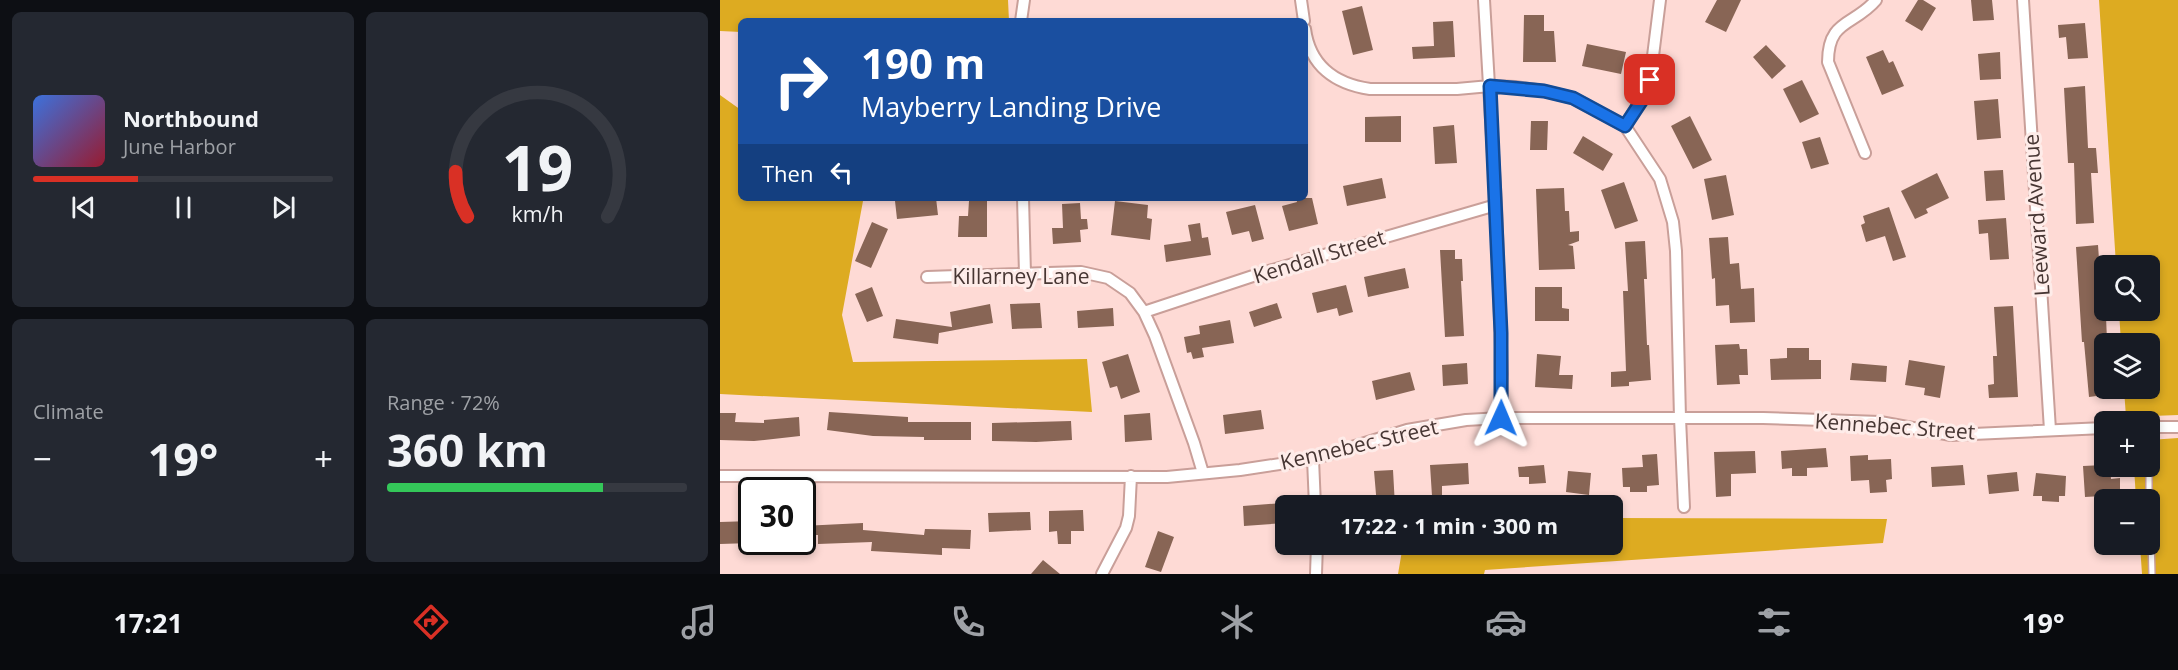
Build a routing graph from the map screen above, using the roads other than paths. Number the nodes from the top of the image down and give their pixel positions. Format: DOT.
graph roads {
  1 [pos="1024,0"];
  2 [pos="1301,0"];
  3 [pos="1484,0"];
  4 [pos="1660,0"];
  5 [pos="1876,0"];
  6 [pos="2022,0"];
  7 [pos="1022,18"];
  8 [pos="1304,18"];
  9 [pos="1308,45"];
  10 [pos="1490,86"];
  11 [pos="1625,126"];
  12 [pos="1865,153"];
  13 [pos="1023,201"];
  14 [pos="1496,205"];
  15 [pos="1025,274"];
  16 [pos="927,277"];
  17 [pos="1144,312"];
  18 [pos="1501,418"];
  19 [pos="1680,418"];
  20 [pos="2178,426"];
  21 [pos="2160,427"];
  22 [pos="2094,428"];
  23 [pos="2050,430"];
  24 [pos="1313,459"];
  25 [pos="1203,473"];
  26 [pos="720,476"];
  27 [pos="1131,476"];
  28 [pos="1315,495"];
  29 [pos="1684,507"];
  30 [pos="1317,555"];
  31 [pos="2151,555"];
  32 [pos="1102,574"];
  33 [pos="1316,574"];
  34 [pos="2152,574"];
  1 -- 7 [label="street"];
  2 -- 8 [label="street"];
  3 -- 10 [label="street"];
  4 -- 11 [label="street"];
  5 -- 12 [label="street"];
  6 -- 23 [label="street, Leeward Avenue"];
  9 -- 10 [label="street"];
  10 -- 11 [label="street"];
  10 -- 14 [label="street"];
  11 -- 19 [label="street"];
  13 -- 15 [label="street"];
  14 -- 17 [label="street, Kendall Street"];
  14 -- 18 [label="street"];
  15 -- 16 [label="street, Killarney Lane"];
  15 -- 17 [label="street, Killarney Lane"];
  17 -- 25 [label="street, Killarney Lane"];
  18 -- 19 [label="street, Kennebec Street"];
  18 -- 24 [label="street, Kennebec Street"];
  19 -- 23 [label="street, Kennebec Street"];
  19 -- 29 [label="street"];
  20 -- 21 [label="street"];
  22 -- 23 [label="street, Kennebec Street"];
  24 -- 25 [label="street, Kennebec Street"];
  24 -- 28 [label="street"];
  25 -- 27 [label="street, Kennebec Street"];
  26 -- 27 [label="street, Kennebec Street"];
  27 -- 32 [label="street"];
  30 -- 33 [label="street"];
  31 -- 34 [label="lane"];
}
